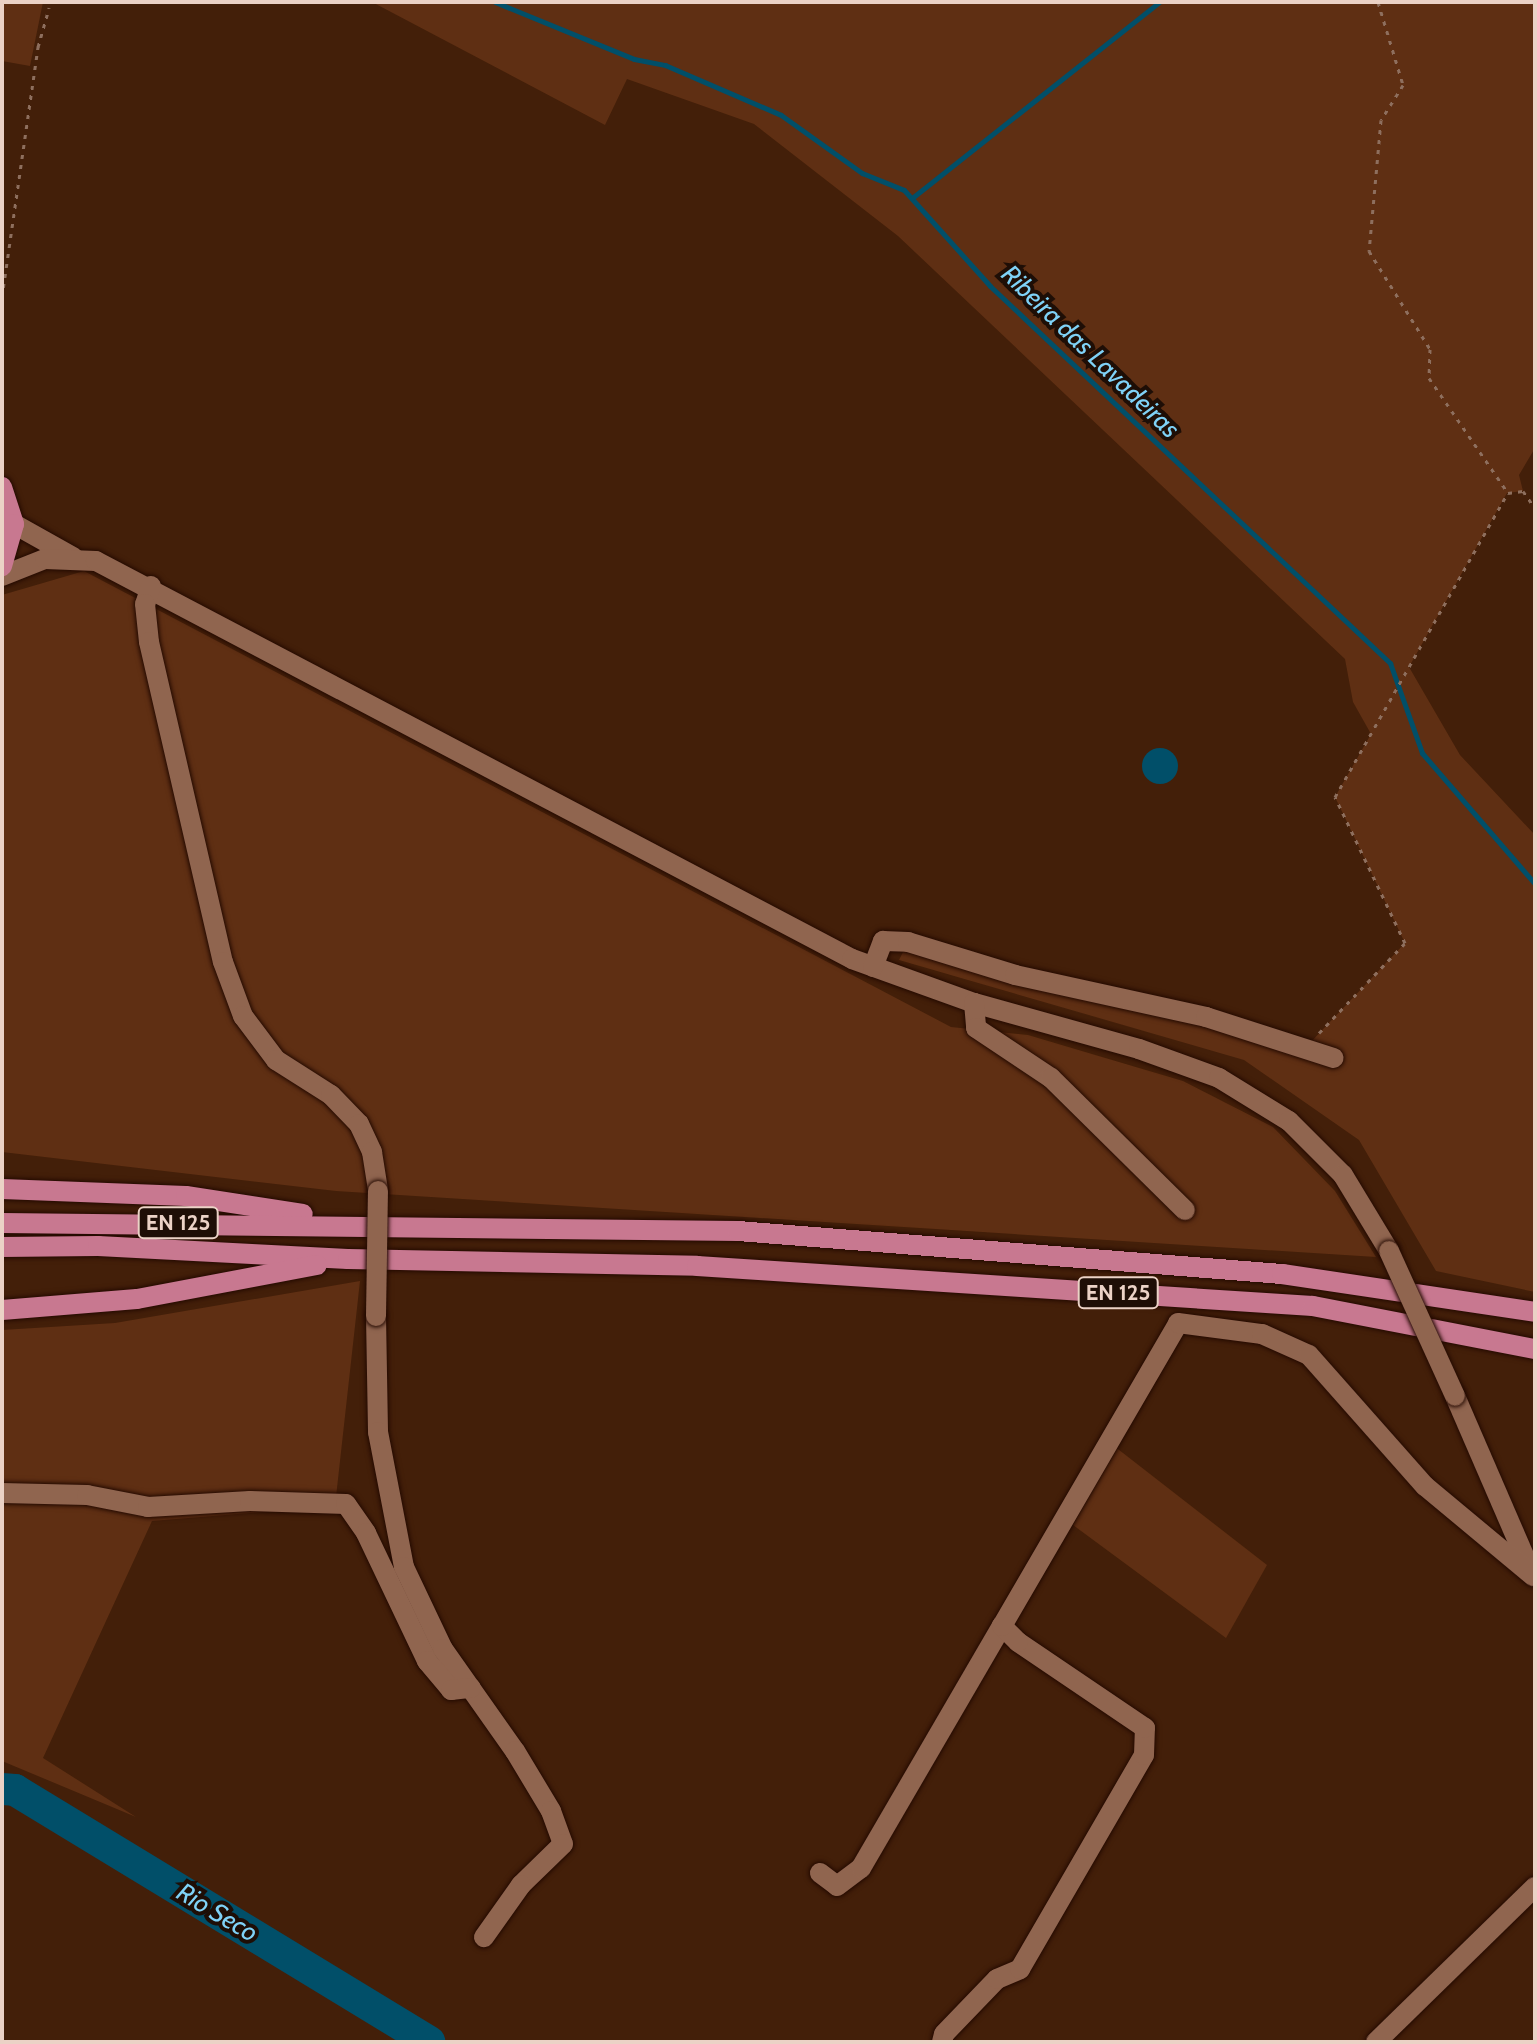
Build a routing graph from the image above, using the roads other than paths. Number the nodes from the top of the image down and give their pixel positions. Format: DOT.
graph roads {
  1 [pos="2,487"];
  2 [pos="14,524"];
  3 [pos="73,557"];
  4 [pos="2,566"];
  5 [pos="2,576"];
  6 [pos="151,586"];
  7 [pos="873,967"];
  8 [pos="974,1003"];
  9 [pos="1334,1058"];
  10 [pos="2,1189"];
  11 [pos="1185,1210"];
  12 [pos="2,1223"];
  13 [pos="354,1223"];
  14 [pos="2,1247"];
  15 [pos="348,1259"];
  16 [pos="2,1310"];
  17 [pos="1535,1312"];
  18 [pos="1535,1349"];
  19 [pos="2,1493"];
  20 [pos="1508,1521"];
  21 [pos="1466,1523"];
  22 [pos="1534,1578"];
  23 [pos="1002,1626"];
  24 [pos="471,1688"];
  25 [pos="820,1873"];
  26 [pos="1535,1887"];
  27 [pos="484,1937"];
  28 [pos="942,2042"];
  29 [pos="1376,2042"];
  1 -- 2 [label="main road"];
  2 -- 3 [label="street"];
  2 -- 4 [label="main road"];
  3 -- 5 [label="street"];
  3 -- 6 [label="street"];
  6 -- 7 [label="street"];
  6 -- 24 [label="street, bridge"];
  7 -- 8 [label="street"];
  7 -- 9 [label="street"];
  8 -- 11 [label="street"];
  8 -- 20 [label="street, bridge"];
  10 -- 13 [label="main road"];
  12 -- 13 [label="main road, EN 125"];
  13 -- 17 [label="main road, EN 125"];
  14 -- 15 [label="main road, EN 125"];
  15 -- 16 [label="main road"];
  15 -- 18 [label="main road, EN 125"];
  19 -- 24 [label="street"];
  20 -- 21 [label="street"];
  20 -- 22 [label="street"];
  21 -- 22 [label="street"];
  21 -- 23 [label="street"];
  23 -- 25 [label="street"];
  23 -- 28 [label="street"];
  24 -- 27 [label="street"];
  26 -- 29 [label="street"];
}
